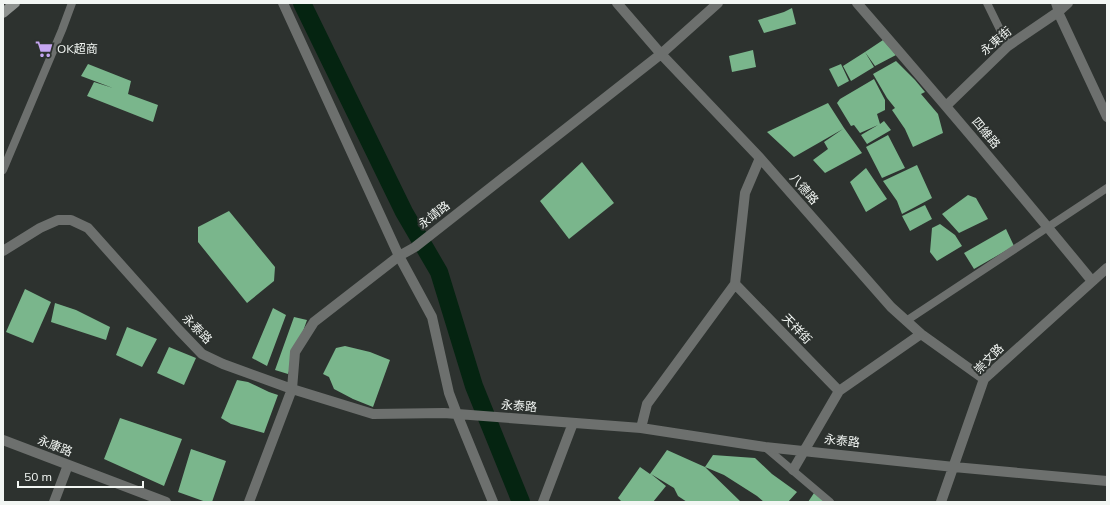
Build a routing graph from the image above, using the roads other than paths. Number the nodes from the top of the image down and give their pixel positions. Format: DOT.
graph roads {
  1 [pos="15,3"];
  2 [pos="72,3"];
  3 [pos="283,3"];
  4 [pos="617,3"];
  5 [pos="718,3"];
  6 [pos="857,3"];
  7 [pos="987,3"];
  8 [pos="1068,3"];
  9 [pos="1056,7"];
  10 [pos="3,13"];
  11 [pos="1008,46"];
  12 [pos="661,54"];
  13 [pos="946,106"];
  14 [pos="1107,117"];
  15 [pos="760,158"];
  16 [pos="3,170"];
  17 [pos="1107,188"];
  18 [pos="1048,227"];
  19 [pos="3,251"];
  20 [pos="399,256"];
  21 [pos="1107,268"];
  22 [pos="1092,281"];
  23 [pos="735,284"];
  24 [pos="906,321"];
  25 [pos="921,334"];
  26 [pos="984,379"];
  27 [pos="292,389"];
  28 [pos="839,391"];
  29 [pos="457,414"];
  30 [pos="573,423"];
  31 [pos="641,428"];
  32 [pos="3,440"];
  33 [pos="765,446"];
  34 [pos="805,451"];
  35 [pos="68,465"];
  36 [pos="954,467"];
  37 [pos="793,470"];
  38 [pos="1107,481"];
  39 [pos="149,499"];
  40 [pos="54,502"];
  41 [pos="166,502"];
  42 [pos="249,502"];
  43 [pos="492,502"];
  44 [pos="543,502"];
  45 [pos="830,502"];
  46 [pos="941,502"];
  1 -- 10 [label="main road"];
  2 -- 16 [label="lane"];
  3 -- 20 [label="street"];
  4 -- 12 [label="street, 八德路"];
  5 -- 12 [label="street, 永靖路"];
  6 -- 13 [label="street, 四維路"];
  7 -- 11 [label="lane"];
  8 -- 9 [label="street, 永東街"];
  9 -- 11 [label="street, 永東街"];
  9 -- 14 [label="street"];
  11 -- 13 [label="street, 永東街"];
  12 -- 15 [label="street, 八德路"];
  12 -- 20 [label="street, 永靖路"];
  13 -- 18 [label="street, 四維路"];
  15 -- 23 [label="street"];
  15 -- 24 [label="street, 八德路"];
  17 -- 18 [label="lane"];
  18 -- 22 [label="street, 四維路"];
  18 -- 24 [label="lane"];
  19 -- 27 [label="street, 永泰路"];
  20 -- 27 [label="street, 永靖路"];
  20 -- 29 [label="street"];
  21 -- 22 [label="street, 崇文路"];
  22 -- 26 [label="street, 崇文路"];
  23 -- 28 [label="street, 天祥街"];
  23 -- 31 [label="street"];
  24 -- 25 [label="street, 八德路"];
  25 -- 26 [label="street, 八德路"];
  25 -- 28 [label="street"];
  26 -- 36 [label="street, 崇文路"];
  27 -- 29 [label="street, 永泰路"];
  27 -- 42 [label="street, 永靖路"];
  28 -- 34 [label="street"];
  29 -- 30 [label="street, 永泰路"];
  29 -- 43 [label="street"];
  30 -- 31 [label="street, 永泰路"];
  30 -- 44 [label="street"];
  31 -- 33 [label="street, 永泰路"];
  32 -- 35 [label="street, 永康路"];
  33 -- 34 [label="street, 永泰路"];
  33 -- 37 [label="lane"];
  34 -- 36 [label="street, 永泰路"];
  34 -- 37 [label="street"];
  35 -- 39 [label="street, 永康路"];
  35 -- 40 [label="street"];
  36 -- 38 [label="street, 永泰路"];
  36 -- 46 [label="street, 崇文路"];
  37 -- 45 [label="lane"];
  39 -- 41 [label="street, 永康路"];
}
